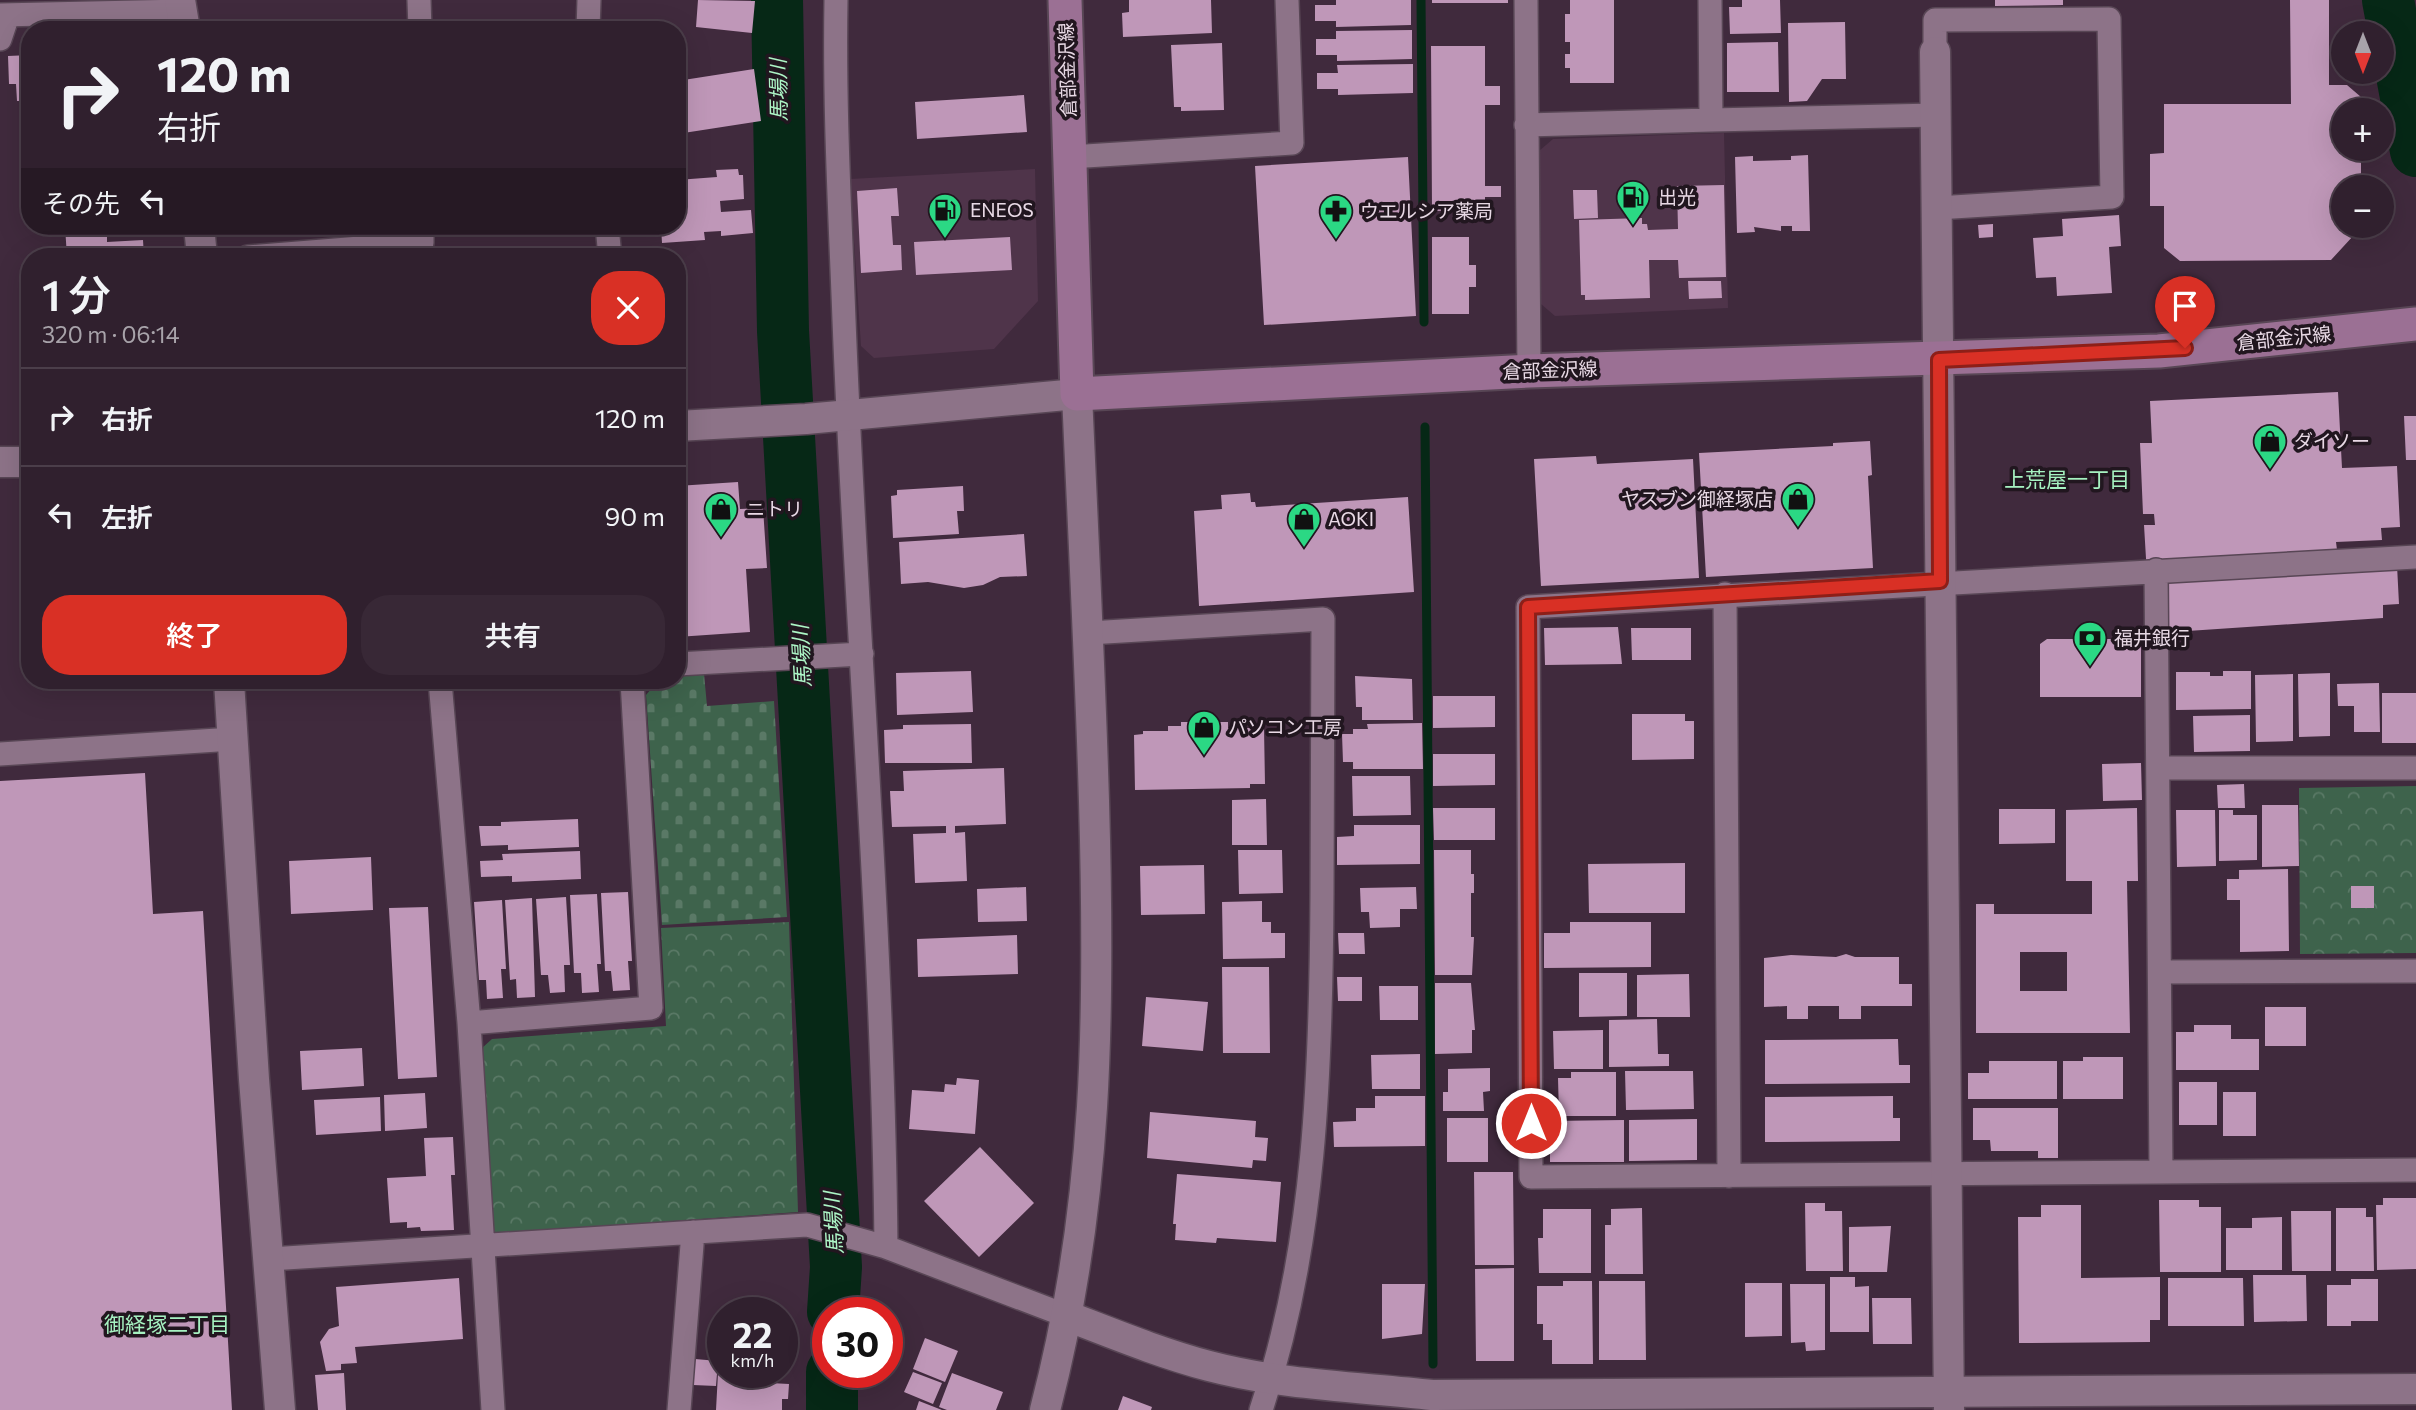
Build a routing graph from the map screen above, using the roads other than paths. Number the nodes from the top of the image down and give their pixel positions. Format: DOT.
graph roads {
  1 [pos="419,0"];
  2 [pos="589,0"];
  3 [pos="836,0"];
  4 [pos="1065,0"];
  5 [pos="1287,0"];
  6 [pos="1526,0"];
  7 [pos="1710,0"];
  8 [pos="183,14"];
  9 [pos="4,15"];
  10 [pos="419,21"];
  11 [pos="588,21"];
  12 [pos="0,39"];
  13 [pos="1935,52"];
  14 [pos="1936,115"];
  15 [pos="1711,120"];
  16 [pos="1526,125"];
  17 [pos="1070,157"];
  18 [pos="1937,208"];
  19 [pos="422,235"];
  20 [pos="360,248"];
  21 [pos="2416,324"];
  22 [pos="1939,360"];
  23 [pos="1529,371"];
  24 [pos="1077,394"];
  25 [pos="848,415"];
  26 [pos="686,426"];
  27 [pos="0,462"];
  28 [pos="21,462"];
  29 [pos="2416,557"];
  30 [pos="2156,570"];
  31 [pos="1940,581"];
  32 [pos="1725,594"];
  33 [pos="1089,633"];
  34 [pos="862,654"];
  35 [pos="686,664"];
  36 [pos="230,689"];
  37 [pos="441,689"];
  38 [pos="632,689"];
  39 [pos="233,739"];
  40 [pos="0,754"];
  41 [pos="2159,768"];
  42 [pos="2416,768"];
  43 [pos="2416,971"];
  44 [pos="2160,972"];
  45 [pos="468,1023"];
  46 [pos="2416,1170"];
  47 [pos="2161,1172"];
  48 [pos="1948,1173"];
  49 [pos="1728,1177"];
  50 [pos="692,1232"];
  51 [pos="482,1245"];
  52 [pos="886,1247"];
  53 [pos="270,1259"];
  54 [pos="1067,1316"];
  55 [pos="1272,1378"];
  56 [pos="2400,1396"];
  57 [pos="1949,1401"];
  58 [pos="2119,1401"];
  59 [pos="1778,1402"];
  60 [pos="1606,1403"];
  61 [pos="280,1410"];
  62 [pos="493,1410"];
  63 [pos="679,1410"];
  64 [pos="1045,1410"];
  65 [pos="1261,1410"];
  1 -- 10 [label="street"];
  2 -- 11 [label="street"];
  3 -- 25 [label="street"];
  4 -- 17 [label="main road, 倉部金沢線"];
  5 -- 17 [label="street"];
  6 -- 16 [label="street"];
  7 -- 15 [label="street"];
  8 -- 9 [label="street"];
  9 -- 12 [label="street"];
  13 -- 14 [label="street"];
  13 -- 18 [label="street"];
  14 -- 15 [label="street"];
  14 -- 18 [label="street"];
  15 -- 16 [label="street"];
  16 -- 23 [label="street"];
  17 -- 24 [label="main road, 倉部金沢線"];
  18 -- 22 [label="street"];
  19 -- 20 [label="street"];
  21 -- 22 [label="main road, 倉部金沢線"];
  22 -- 23 [label="main road, 倉部金沢線"];
  22 -- 31 [label="street"];
  23 -- 24 [label="main road, 倉部金沢線"];
  24 -- 25 [label="street"];
  24 -- 33 [label="street"];
  25 -- 26 [label="street"];
  25 -- 34 [label="street"];
  27 -- 28 [label="street"];
  29 -- 30 [label="street"];
  30 -- 31 [label="street"];
  30 -- 41 [label="street"];
  31 -- 32 [label="street"];
  31 -- 48 [label="street"];
  32 -- 49 [label="street"];
  32 -- 49 [label="street"];
  33 -- 54 [label="street"];
  33 -- 55 [label="street"];
  34 -- 35 [label="street"];
  34 -- 52 [label="street"];
  36 -- 39 [label="street"];
  37 -- 45 [label="street"];
  38 -- 45 [label="street"];
  39 -- 40 [label="street"];
  39 -- 53 [label="street"];
  41 -- 42 [label="street"];
  41 -- 44 [label="street"];
  43 -- 44 [label="street"];
  44 -- 47 [label="street"];
  45 -- 51 [label="street"];
  46 -- 47 [label="street"];
  47 -- 48 [label="street"];
  48 -- 49 [label="street"];
  48 -- 57 [label="street"];
  50 -- 51 [label="street"];
  50 -- 52 [label="street"];
  50 -- 63 [label="street"];
  51 -- 53 [label="street"];
  51 -- 62 [label="street"];
  52 -- 54 [label="street"];
  53 -- 61 [label="street"];
  54 -- 55 [label="street"];
  54 -- 64 [label="street"];
  55 -- 60 [label="street"];
  55 -- 65 [label="street"];
  56 -- 58 [label="street"];
  57 -- 58 [label="street"];
  57 -- 59 [label="street"];
  59 -- 60 [label="street"];
}
